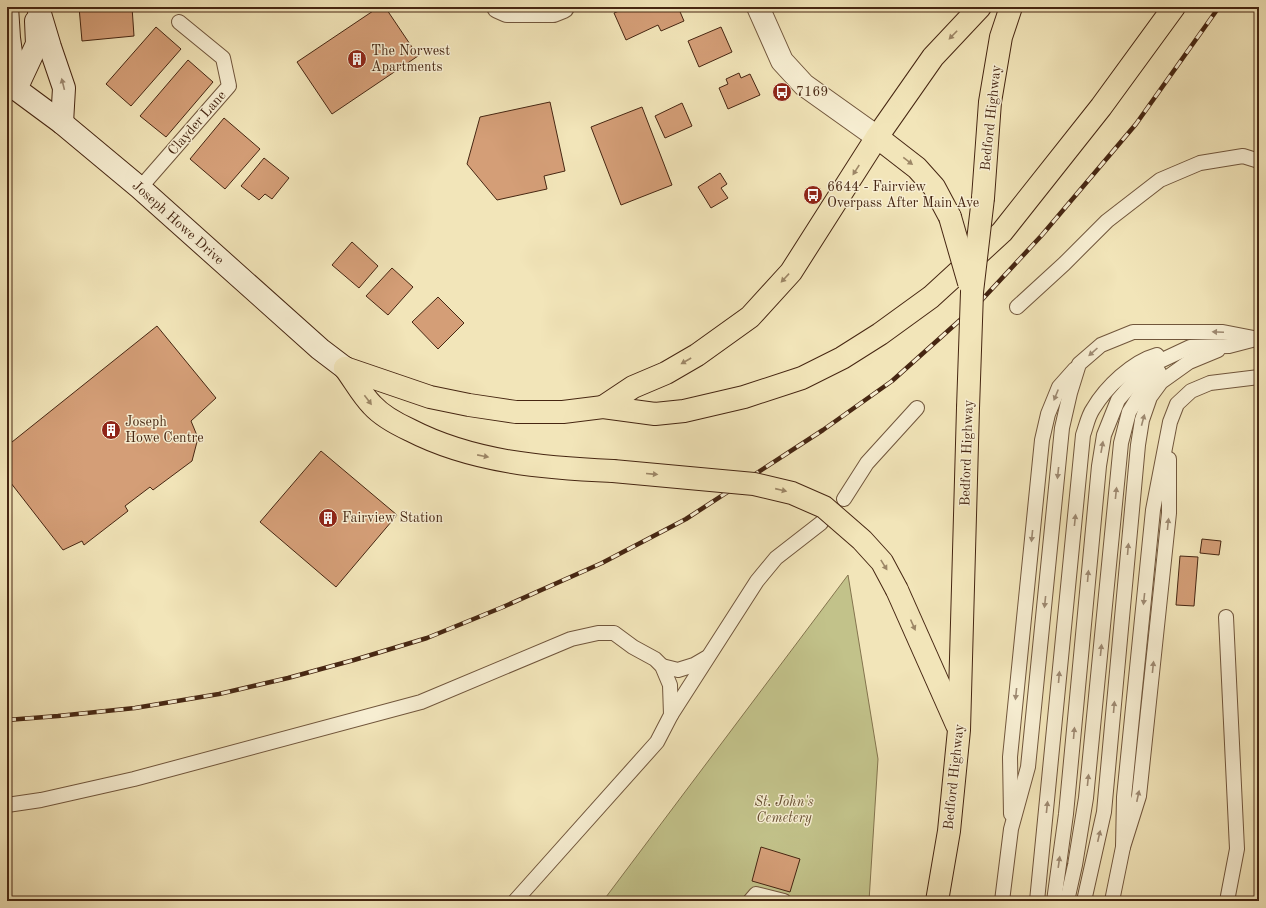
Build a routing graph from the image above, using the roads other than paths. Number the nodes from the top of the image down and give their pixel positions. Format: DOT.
graph roads {
  1 [pos="7,7"];
  2 [pos="37,7"];
  3 [pos="498,7"];
  4 [pos="563,7"];
  5 [pos="758,7"];
  6 [pos="980,7"];
  7 [pos="1011,7"];
  8 [pos="1174,7"];
  9 [pos="178,22"];
  10 [pos="11,86"];
  11 [pos="62,123"];
  12 [pos="877,137"];
  13 [pos="1259,161"];
  14 [pos="140,188"];
  15 [pos="972,292"];
  16 [pos="1018,306"];
  17 [pos="1258,339"];
  18 [pos="1229,346"];
  19 [pos="1190,347"];
  20 [pos="1206,347"];
  21 [pos="1079,364"];
  22 [pos="345,368"];
  23 [pos="1259,377"];
  24 [pos="603,407"];
  25 [pos="917,408"];
  26 [pos="844,499"];
  27 [pos="821,523"];
  28 [pos="1226,617"];
  29 [pos="708,657"];
  30 [pos="662,666"];
  31 [pos="671,715"];
  32 [pos="959,730"];
  33 [pos="7,805"];
  34 [pos="1011,829"];
  35 [pos="515,901"];
  36 [pos="750,901"];
  37 [pos="784,901"];
  38 [pos="938,901"];
  39 [pos="1002,901"];
  40 [pos="1037,901"];
  41 [pos="1054,901"];
  42 [pos="1067,901"];
  43 [pos="1084,901"];
  44 [pos="1112,901"];
  45 [pos="1227,901"];
  1 -- 10 [label="main road"];
  2 -- 10 [label="main road"];
  11 -- 2 [label="main road, one-way"];
  3 -- 4 [label="main road"];
  5 -- 12 [label="main road"];
  6 -- 12 [label="main road, one-way"];
  7 -- 15 [label="main road, Bedford Highway, bridge"];
  8 -- 24 [label="main road"];
  9 -- 14 [label="lane, Clayder Lane"];
  10 -- 11 [label="main road, Joseph Howe Drive"];
  11 -- 14 [label="main road, Joseph Howe Drive"];
  12 -- 15 [label="main road, one-way, bridge"];
  12 -- 24 [label="main road, one-way"];
  13 -- 16 [label="lane"];
  14 -- 22 [label="main road, Joseph Howe Drive"];
  15 -- 32 [label="main road, Bedford Highway, bridge"];
  17 -- 18 [label="lane"];
  17 -- 21 [label="lane, one-way"];
  18 -- 20 [label="lane"];
  43 -- 18 [label="lane, one-way"];
  19 -- 20 [label="lane"];
  40 -- 19 [label="lane, one-way"];
  41 -- 19 [label="lane, one-way"];
  42 -- 20 [label="lane, one-way"];
  21 -- 34 [label="lane, one-way"];
  21 -- 34 [label="lane, one-way"];
  22 -- 24 [label="main road"];
  22 -- 32 [label="main road, one-way, bridge"];
  23 -- 44 [label="lane"];
  25 -- 26 [label="lane"];
  27 -- 29 [label="lane"];
  28 -- 45 [label="lane"];
  29 -- 30 [label="lane"];
  29 -- 31 [label="lane"];
  30 -- 31 [label="lane"];
  30 -- 33 [label="lane"];
  31 -- 35 [label="lane"];
  32 -- 38 [label="main road, Bedford Highway"];
  34 -- 39 [label="lane"];
  36 -- 37 [label="lane"];
}
